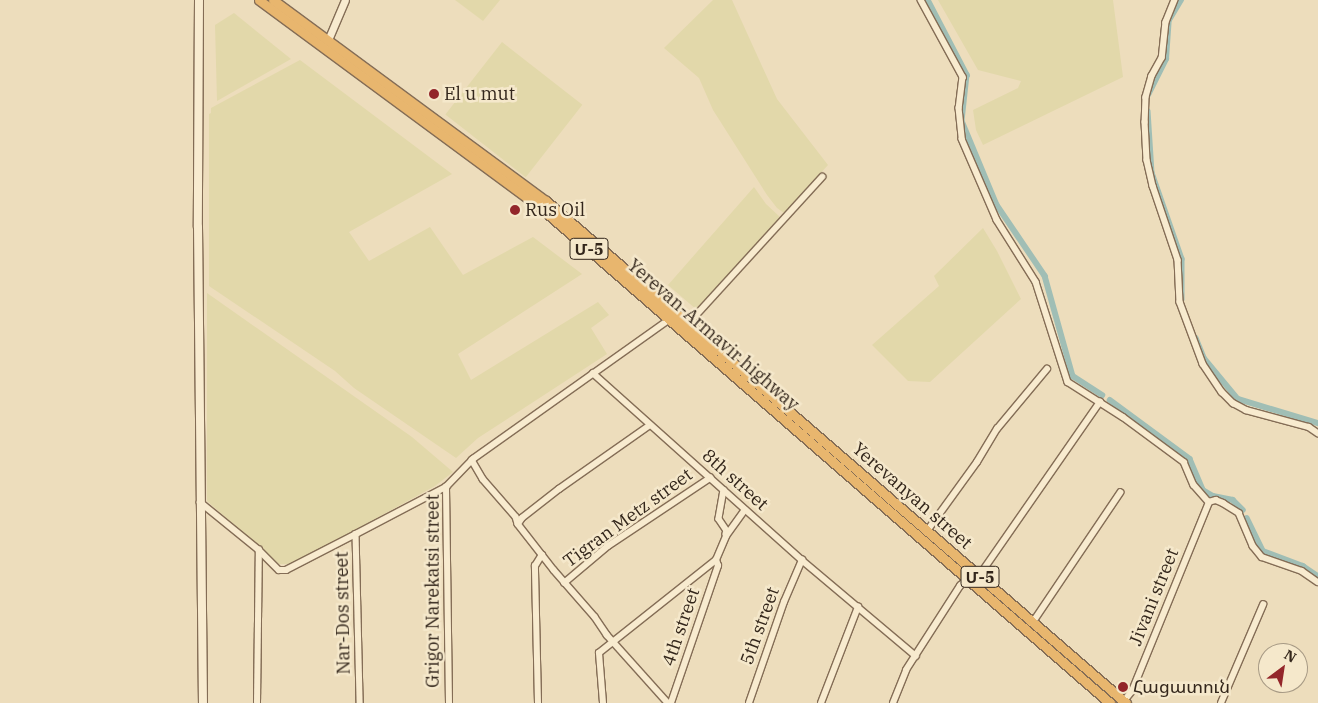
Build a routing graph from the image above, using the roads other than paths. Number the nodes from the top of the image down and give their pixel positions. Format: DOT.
graph roads {
  1 [pos="200,0"];
  2 [pos="259,0"];
  3 [pos="273,0"];
  4 [pos="345,0"];
  5 [pos="921,0"];
  6 [pos="1175,0"];
  7 [pos="328,40"];
  8 [pos="341,55"];
  9 [pos="359,68"];
  10 [pos="822,177"];
  11 [pos="670,318"];
  12 [pos="688,324"];
  13 [pos="1047,369"];
  14 [pos="593,373"];
  15 [pos="1100,402"];
  16 [pos="650,425"];
  17 [pos="1318,433"];
  18 [pos="831,454"];
  19 [pos="472,460"];
  20 [pos="710,478"];
  21 [pos="446,487"];
  22 [pos="724,490"];
  23 [pos="1120,494"];
  24 [pos="200,502"];
  25 [pos="1209,502"];
  26 [pos="745,510"];
  27 [pos="518,524"];
  28 [pos="927,531"];
  29 [pos="356,534"];
  30 [pos="726,536"];
  31 [pos="259,550"];
  32 [pos="542,555"];
  33 [pos="716,560"];
  34 [pos="802,560"];
  35 [pos="979,576"];
  36 [pos="968,578"];
  37 [pos="564,582"];
  38 [pos="1318,582"];
  39 [pos="1263,605"];
  40 [pos="858,607"];
  41 [pos="1033,622"];
  42 [pos="614,641"];
  43 [pos="916,656"];
  44 [pos="1076,659"];
  45 [pos="1068,667"];
  46 [pos="1125,702"];
  47 [pos="203,703"];
  48 [pos="256,703"];
  49 [pos="360,703"];
  50 [pos="449,703"];
  51 [pos="538,703"];
  52 [pos="603,703"];
  53 [pos="670,703"];
  54 [pos="749,703"];
  55 [pos="821,703"];
  56 [pos="893,703"];
  57 [pos="1110,703"];
  58 [pos="1221,703"];
  1 -- 24 [label="main road"];
  2 -- 8 [label="highway, Մ-5"];
  3 -- 7 [label="highway, Մ-5"];
  4 -- 7 [label="street"];
  5 -- 15 [label="street"];
  6 -- 17 [label="street"];
  7 -- 8 [label="highway, Մ-5"];
  8 -- 9 [label="highway, Yerevan-Armavir highway / Մ-5"];
  9 -- 11 [label="highway, Yerevan-Armavir highway / Մ-5"];
  9 -- 12 [label="highway, Yerevan-Armavir highway / Մ-5"];
  10 -- 12 [label="street"];
  11 -- 14 [label="street, Grigor Narekatsi street"];
  11 -- 18 [label="highway, Yerevan-Armavir highway / Մ-5"];
  12 -- 18 [label="highway, Yerevan-Armavir highway / Մ-5"];
  13 -- 28 [label="street"];
  14 -- 16 [label="street, 8th street"];
  14 -- 19 [label="street, Grigor Narekatsi street"];
  15 -- 25 [label="street"];
  15 -- 35 [label="street"];
  16 -- 20 [label="street, 8th street"];
  16 -- 27 [label="street"];
  18 -- 28 [label="highway, Yerevanyan street / Մ-5"];
  18 -- 36 [label="highway, Yerevanyan street / Մ-5"];
  19 -- 21 [label="street, Grigor Narekatsi street"];
  19 -- 27 [label="street, Tigran Metz street"];
  20 -- 22 [label="street, 8th street"];
  20 -- 37 [label="street, Tigran Metz street"];
  21 -- 29 [label="street"];
  21 -- 50 [label="street, Grigor Narekatsi street"];
  22 -- 26 [label="street, 8th street"];
  22 -- 30 [label="street"];
  23 -- 41 [label="street"];
  24 -- 31 [label="street, Nar-Dos street"];
  24 -- 47 [label="main road"];
  25 -- 38 [label="street"];
  25 -- 46 [label="street, Jivani street"];
  26 -- 30 [label="street, 4th street"];
  26 -- 34 [label="street, 8th street"];
  27 -- 32 [label="street, Tigran Metz street"];
  28 -- 35 [label="highway, Yerevanyan street / Մ-5"];
  29 -- 31 [label="street, Nar-Dos street"];
  29 -- 49 [label="street, Nar-Dos street"];
  30 -- 33 [label="street, 4th street"];
  31 -- 48 [label="street"];
  32 -- 37 [label="street, Tigran Metz street"];
  32 -- 51 [label="street"];
  33 -- 42 [label="street"];
  33 -- 53 [label="street, 4th street"];
  34 -- 40 [label="street, 8th street"];
  34 -- 54 [label="street, 5th street"];
  35 -- 41 [label="highway, Yerevanyan street / Մ-5"];
  36 -- 43 [label="street"];
  36 -- 45 [label="highway, Yerevanyan street / Մ-5"];
  37 -- 42 [label="street, Tigran Metz street"];
  39 -- 58 [label="street"];
  40 -- 43 [label="street, 8th street"];
  40 -- 55 [label="street"];
  41 -- 44 [label="highway, Yerevanyan street / Մ-5"];
  42 -- 52 [label="street"];
  42 -- 53 [label="street, Tigran Metz street"];
  43 -- 56 [label="street"];
  44 -- 45 [label="highway"];
  44 -- 46 [label="highway, Yerevanyan street / Մ-5"];
  45 -- 57 [label="highway, Yerevanyan street / Մ-5"];
}
